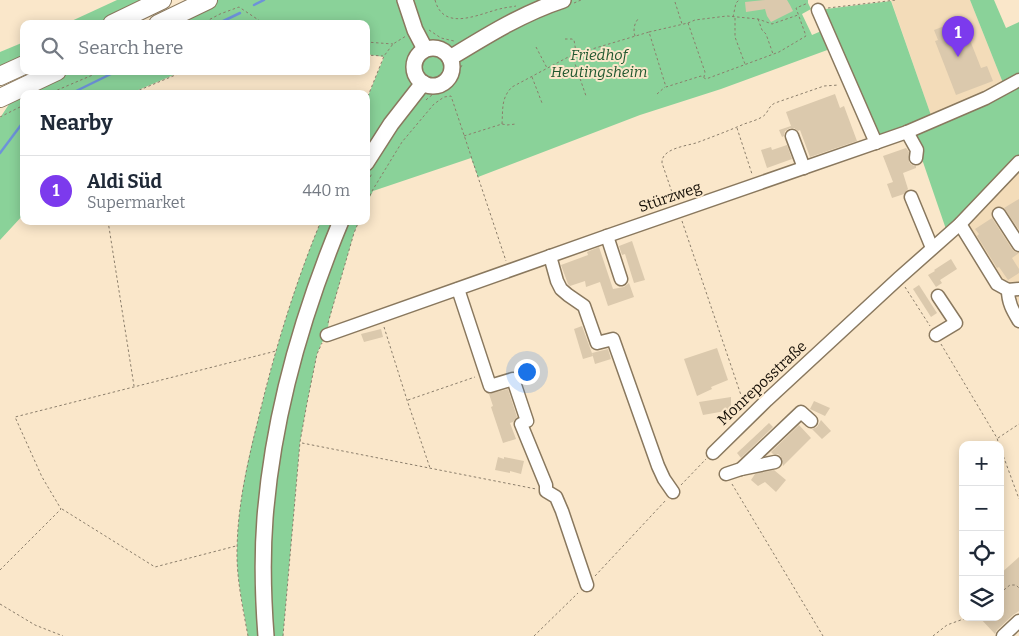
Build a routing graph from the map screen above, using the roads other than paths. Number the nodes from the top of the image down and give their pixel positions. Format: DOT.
graph roads {
  1 [pos="162,0"];
  2 [pos="208,0"];
  3 [pos="405,0"];
  4 [pos="563,0"];
  5 [pos="814,5"];
  6 [pos="120,20"];
  7 [pos="166,20"];
  8 [pos="425,50"];
  9 [pos="459,57"];
  10 [pos="20,67"];
  11 [pos="49,75"];
  12 [pos="0,76"];
  13 [pos="1019,80"];
  14 [pos="423,83"];
  15 [pos="0,98"];
  16 [pos="907,132"];
  17 [pos="792,136"];
  18 [pos="876,143"];
  19 [pos="916,158"];
  20 [pos="1019,162"];
  21 [pos="370,166"];
  22 [pos="804,168"];
  23 [pos="911,197"];
  24 [pos="999,214"];
  25 [pos="960,224"];
  26 [pos="339,225"];
  27 [pos="607,236"];
  28 [pos="1019,245"];
  29 [pos="932,248"];
  30 [pos="550,256"];
  31 [pos="621,280"];
  32 [pos="458,289"];
  33 [pos="1013,290"];
  34 [pos="938,296"];
  35 [pos="1019,321"];
  36 [pos="327,335"];
  37 [pos="936,335"];
  38 [pos="811,421"];
  39 [pos="713,452"];
  40 [pos="775,462"];
  41 [pos="741,469"];
  42 [pos="726,474"];
  43 [pos="674,492"];
  44 [pos="587,585"];
  45 [pos="1019,621"];
  46 [pos="266,636"];
  47 [pos="1004,636"];
  1 -- 6 [label="highway"];
  2 -- 7 [label="highway"];
  3 -- 8 [label="main road"];
  4 -- 9 [label="main road"];
  5 -- 18 [label="street"];
  8 -- 9 [label="main road"];
  8 -- 14 [label="main road"];
  9 -- 14 [label="main road"];
  10 -- 12 [label="highway"];
  11 -- 15 [label="highway"];
  13 -- 16 [label="street, Stürzweg"];
  14 -- 21 [label="main road"];
  16 -- 18 [label="street, Stürzweg"];
  16 -- 19 [label="street"];
  17 -- 22 [label="street"];
  18 -- 22 [label="street, Stürzweg"];
  20 -- 25 [label="street, Monreposstraße"];
  22 -- 27 [label="street, Stürzweg"];
  23 -- 29 [label="street"];
  24 -- 28 [label="street"];
  25 -- 29 [label="street, Monreposstraße"];
  25 -- 33 [label="street"];
  26 -- 46 [label="main road"];
  27 -- 30 [label="street, Stürzweg"];
  27 -- 31 [label="street"];
  29 -- 39 [label="street, Monreposstraße"];
  30 -- 32 [label="street, Stürzweg"];
  30 -- 43 [label="street"];
  32 -- 36 [label="street, Stürzweg"];
  32 -- 44 [label="street"];
  33 -- 35 [label="street"];
  34 -- 37 [label="street"];
  38 -- 41 [label="street"];
  40 -- 41 [label="street"];
  41 -- 42 [label="street"];
  45 -- 47 [label="street"];
}
